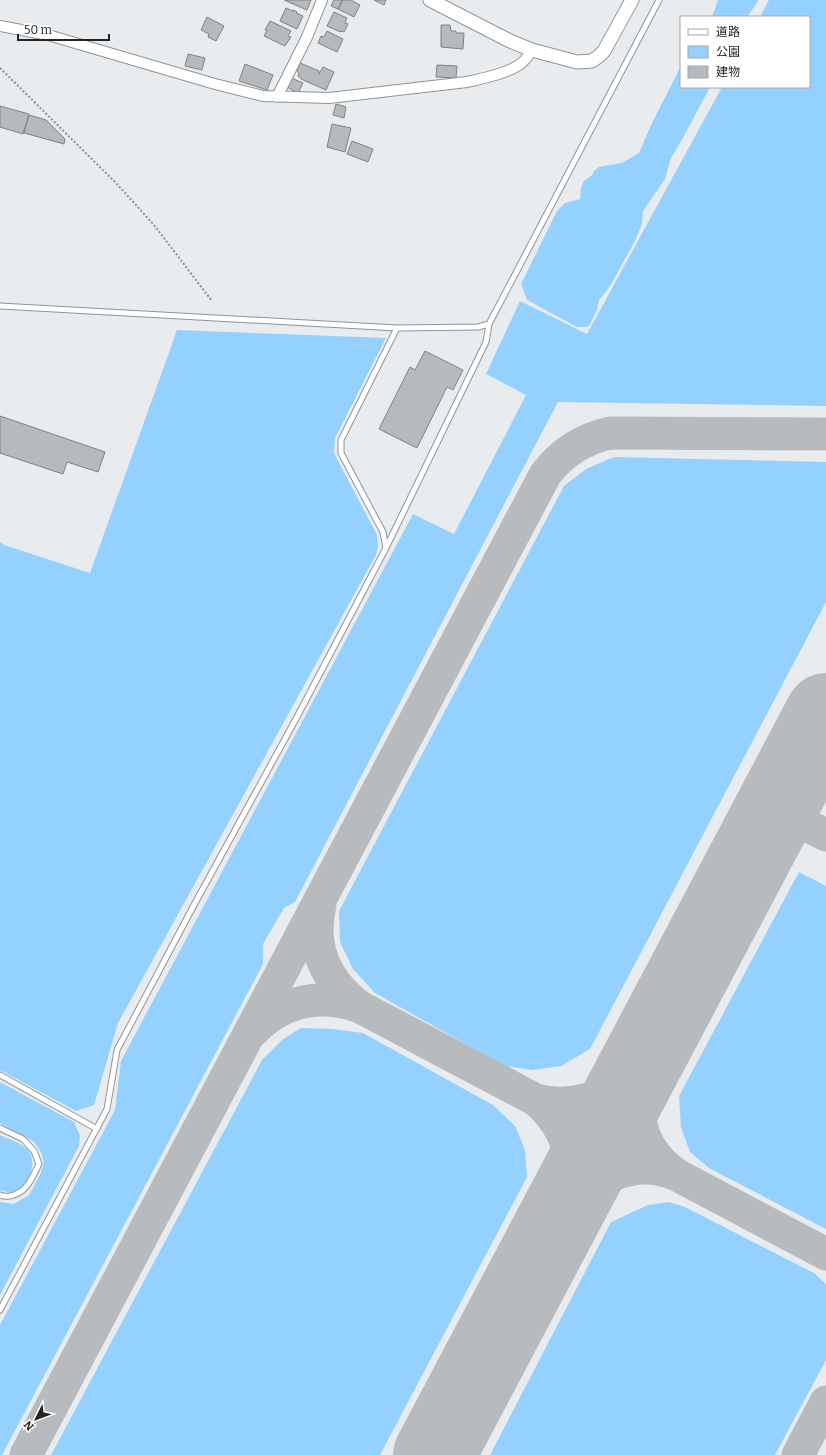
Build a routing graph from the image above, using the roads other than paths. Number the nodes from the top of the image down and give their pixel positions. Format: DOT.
graph roads {
  1 [pos="322,0"];
  2 [pos="430,0"];
  3 [pos="632,0"];
  4 [pos="659,0"];
  5 [pos="0,26"];
  6 [pos="532,50"];
  7 [pos="277,97"];
  8 [pos="0,306"];
  9 [pos="489,324"];
  10 [pos="397,328"];
  11 [pos="386,548"];
  12 [pos="0,1076"];
  13 [pos="0,1128"];
  14 [pos="97,1129"];
  15 [pos="0,1195"];
  16 [pos="0,1310"];
  1 -- 7 [label="street"];
  2 -- 6 [label="street"];
  3 -- 6 [label="street"];
  4 -- 9 [label="lane"];
  5 -- 7 [label="street"];
  6 -- 7 [label="street"];
  8 -- 10 [label="lane"];
  9 -- 10 [label="lane"];
  9 -- 11 [label="lane"];
  10 -- 11 [label="lane"];
  11 -- 14 [label="lane"];
  12 -- 14 [label="lane"];
  13 -- 15 [label="lane"];
  14 -- 16 [label="lane"];
}
